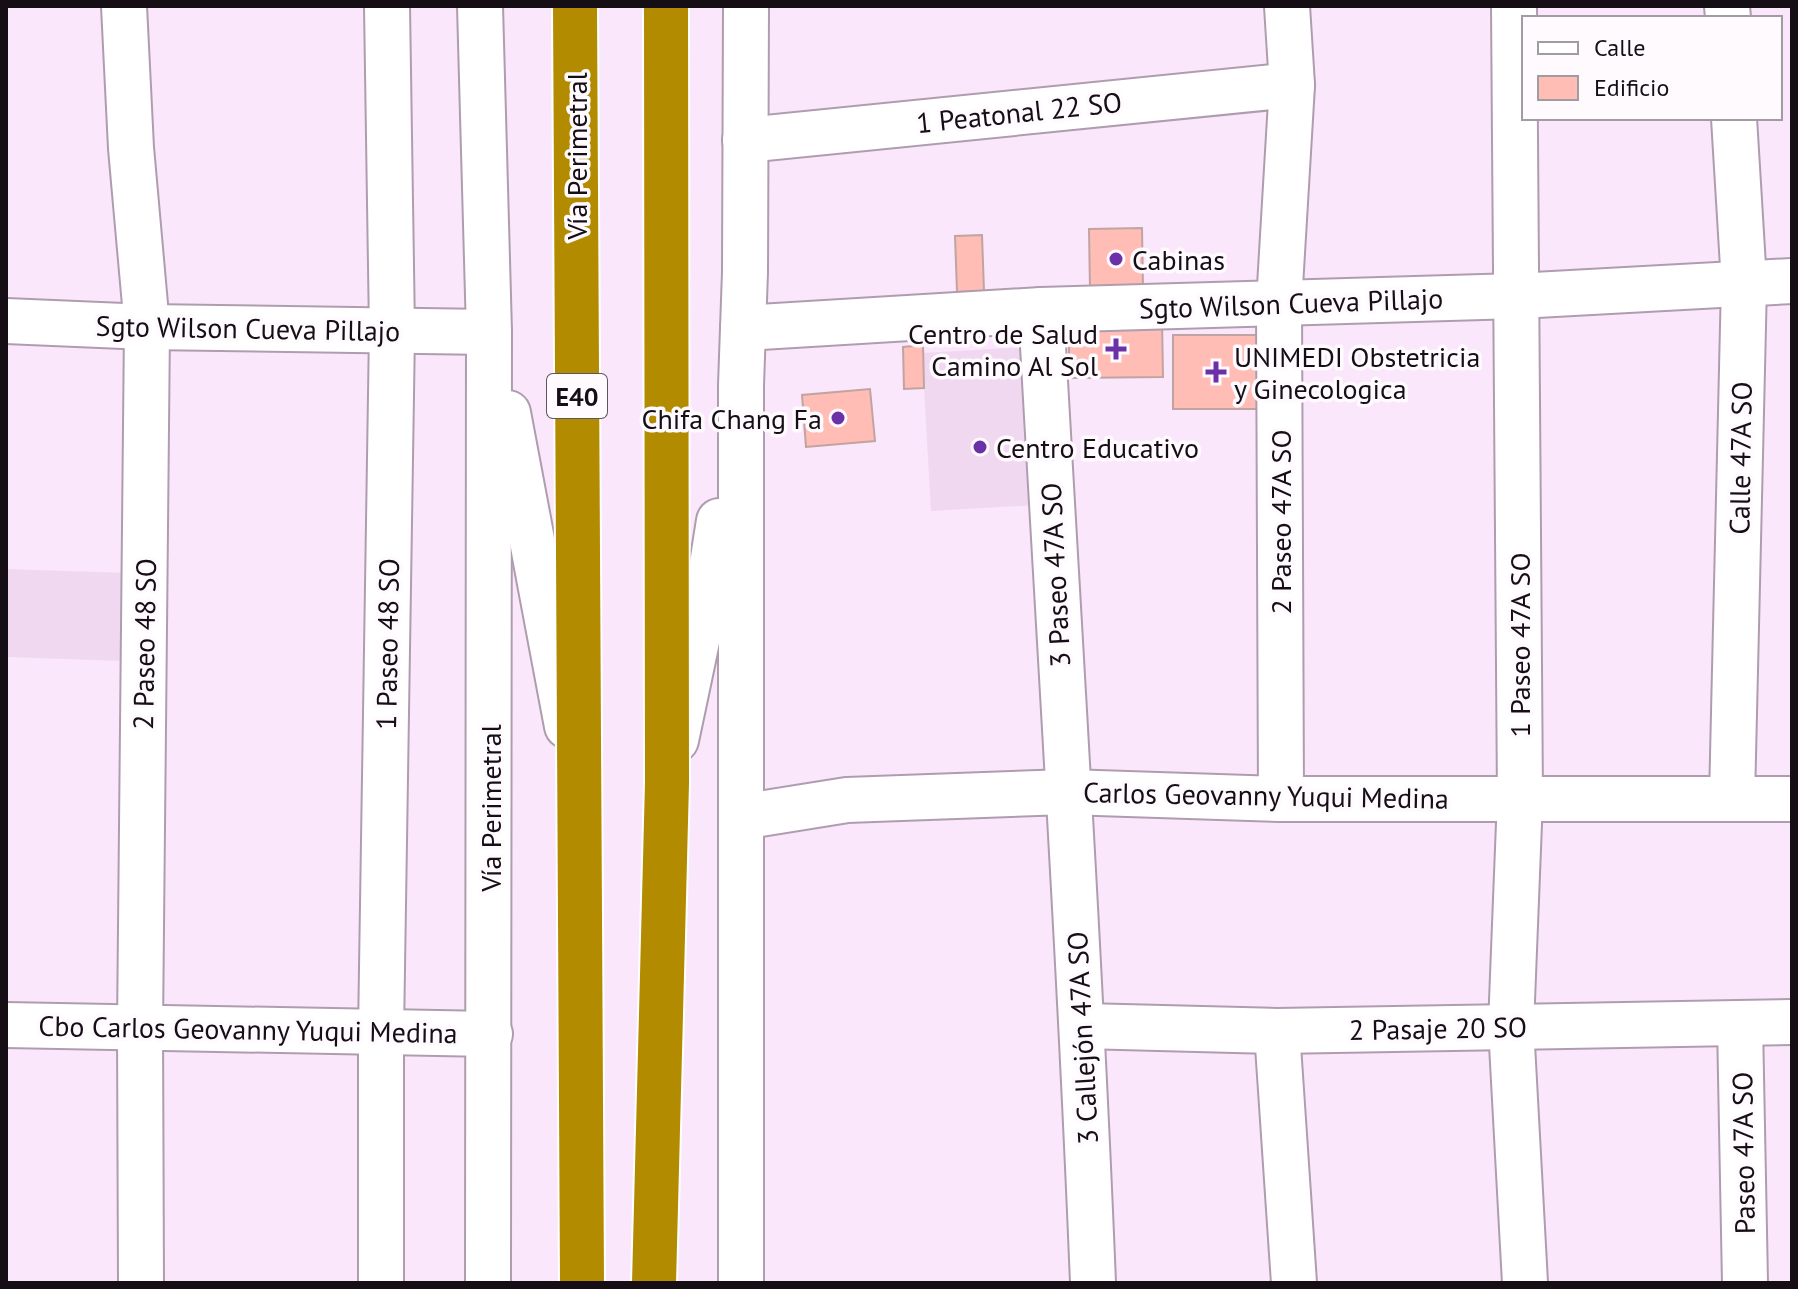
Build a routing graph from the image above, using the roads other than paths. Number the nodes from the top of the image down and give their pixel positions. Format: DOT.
graph roads {
  1 [pos="124,6"];
  2 [pos="387,6"];
  3 [pos="480,6"];
  4 [pos="575,6"];
  5 [pos="666,6"];
  6 [pos="746,6"];
  7 [pos="1287,6"];
  8 [pos="1514,6"];
  9 [pos="1292,85"];
  10 [pos="1734,120"];
  11 [pos="745,140"];
  12 [pos="1792,281"];
  13 [pos="1744,283"];
  14 [pos="1517,296"];
  15 [pos="1279,303"];
  16 [pos="1041,310"];
  17 [pos="6,321"];
  18 [pos="147,327"];
  19 [pos="743,328"];
  20 [pos="392,331"];
  21 [pos="489,332"];
  22 [pos="741,385"];
  23 [pos="667,783"];
  24 [pos="578,786"];
  25 [pos="1067,792"];
  26 [pos="1520,798"];
  27 [pos="1281,799"];
  28 [pos="1732,799"];
  29 [pos="1792,799"];
  30 [pos="741,817"];
  31 [pos="1792,1022"];
  32 [pos="1740,1024"];
  33 [pos="6,1025"];
  34 [pos="1083,1026"];
  35 [pos="1511,1026"];
  36 [pos="140,1027"];
  37 [pos="1277,1031"];
  38 [pos="381,1032"];
  39 [pos="490,1034"];
  40 [pos="654,1277"];
  41 [pos="582,1279"];
  42 [pos="141,1283"];
  43 [pos="381,1283"];
  44 [pos="488,1283"];
  45 [pos="741,1283"];
  46 [pos="1093,1283"];
  47 [pos="1294,1283"];
  48 [pos="1525,1283"];
  49 [pos="1745,1283"];
  1 -- 18 [label="street, 2 Paseo 48 SO"];
  2 -- 20 [label="street, 1 Paseo 48 SO"];
  3 -- 21 [label="street, Vía Perimetral / E40"];
  4 -- 24 [label="highway, Vía Perimetral / E40"];
  5 -- 23 [label="highway"];
  6 -- 11 [label="street"];
  7 -- 9 [label="street, 2 Paseo 47A SO"];
  8 -- 14 [label="street, 1 Paseo 47A SO"];
  9 -- 11 [label="street, 1 Peatonal 22 SO"];
  9 -- 15 [label="street, 2 Paseo 47A SO"];
  10 -- 13 [label="street, Calle 47A SO"];
  11 -- 19 [label="street"];
  12 -- 13 [label="street, Sgto Wilson Cueva Pillajo"];
  13 -- 14 [label="street, Sgto Wilson Cueva Pillajo"];
  13 -- 28 [label="street, Calle 47A SO"];
  14 -- 15 [label="street, Sgto Wilson Cueva Pillajo"];
  14 -- 26 [label="street, 1 Paseo 47A SO"];
  15 -- 16 [label="street, Sgto Wilson Cueva Pillajo"];
  15 -- 27 [label="street, 2 Paseo 47A SO"];
  16 -- 19 [label="street, Sgto Wilson Cueva Pillajo"];
  16 -- 25 [label="street, 3 Paseo 47A SO"];
  17 -- 18 [label="street, Sgto Wilson Cueva Pillajo"];
  18 -- 20 [label="street, Sgto Wilson Cueva Pillajo"];
  18 -- 36 [label="street, 2 Paseo 48 SO"];
  19 -- 22 [label="street"];
  20 -- 21 [label="street, Sgto Wilson Cueva Pillajo"];
  20 -- 38 [label="street, 1 Paseo 48 SO"];
  21 -- 24 [label="street, Vía Perimetral / E40"];
  21 -- 39 [label="street, Vía Perimetral"];
  22 -- 23 [label="street"];
  22 -- 30 [label="street"];
  23 -- 40 [label="highway"];
  24 -- 41 [label="highway, Vía Perimetral / E40"];
  25 -- 27 [label="street, Carlos Geovanny Yuqui Medina"];
  25 -- 30 [label="street, Carlos Geovanny Yuqui Medina"];
  25 -- 34 [label="street, 3 Callejón 47A SO"];
  26 -- 27 [label="street, Carlos Geovanny Yuqui Medina"];
  26 -- 28 [label="street, Carlos Geovanny Yuqui Medina"];
  26 -- 35 [label="street, 1 Paseo 47A SO"];
  28 -- 29 [label="street, Carlos Geovanny Yuqui Medina"];
  30 -- 45 [label="street"];
  31 -- 32 [label="street, 2 Pasaje 20 SO"];
  32 -- 35 [label="street, 2 Pasaje 20 SO"];
  32 -- 49 [label="street, Paseo 47A SO"];
  33 -- 36 [label="street, Cbo Carlos Geovanny Yuqui Medina"];
  34 -- 37 [label="street, 2 Pasaje 20 SO"];
  34 -- 46 [label="street, 3 Callejón 47A SO"];
  35 -- 37 [label="street, 2 Pasaje 20 SO"];
  35 -- 48 [label="street, 1 Paseo 47A SO"];
  36 -- 38 [label="street, Cbo Carlos Geovanny Yuqui Medina"];
  36 -- 42 [label="street, 2 Paseo 48 SO"];
  37 -- 47 [label="street"];
  38 -- 39 [label="street, Cbo Carlos Geovanny Yuqui Medina"];
  38 -- 43 [label="street, 1 Paseo 48 SO"];
  39 -- 44 [label="street, Vía Perimetral"];
}
